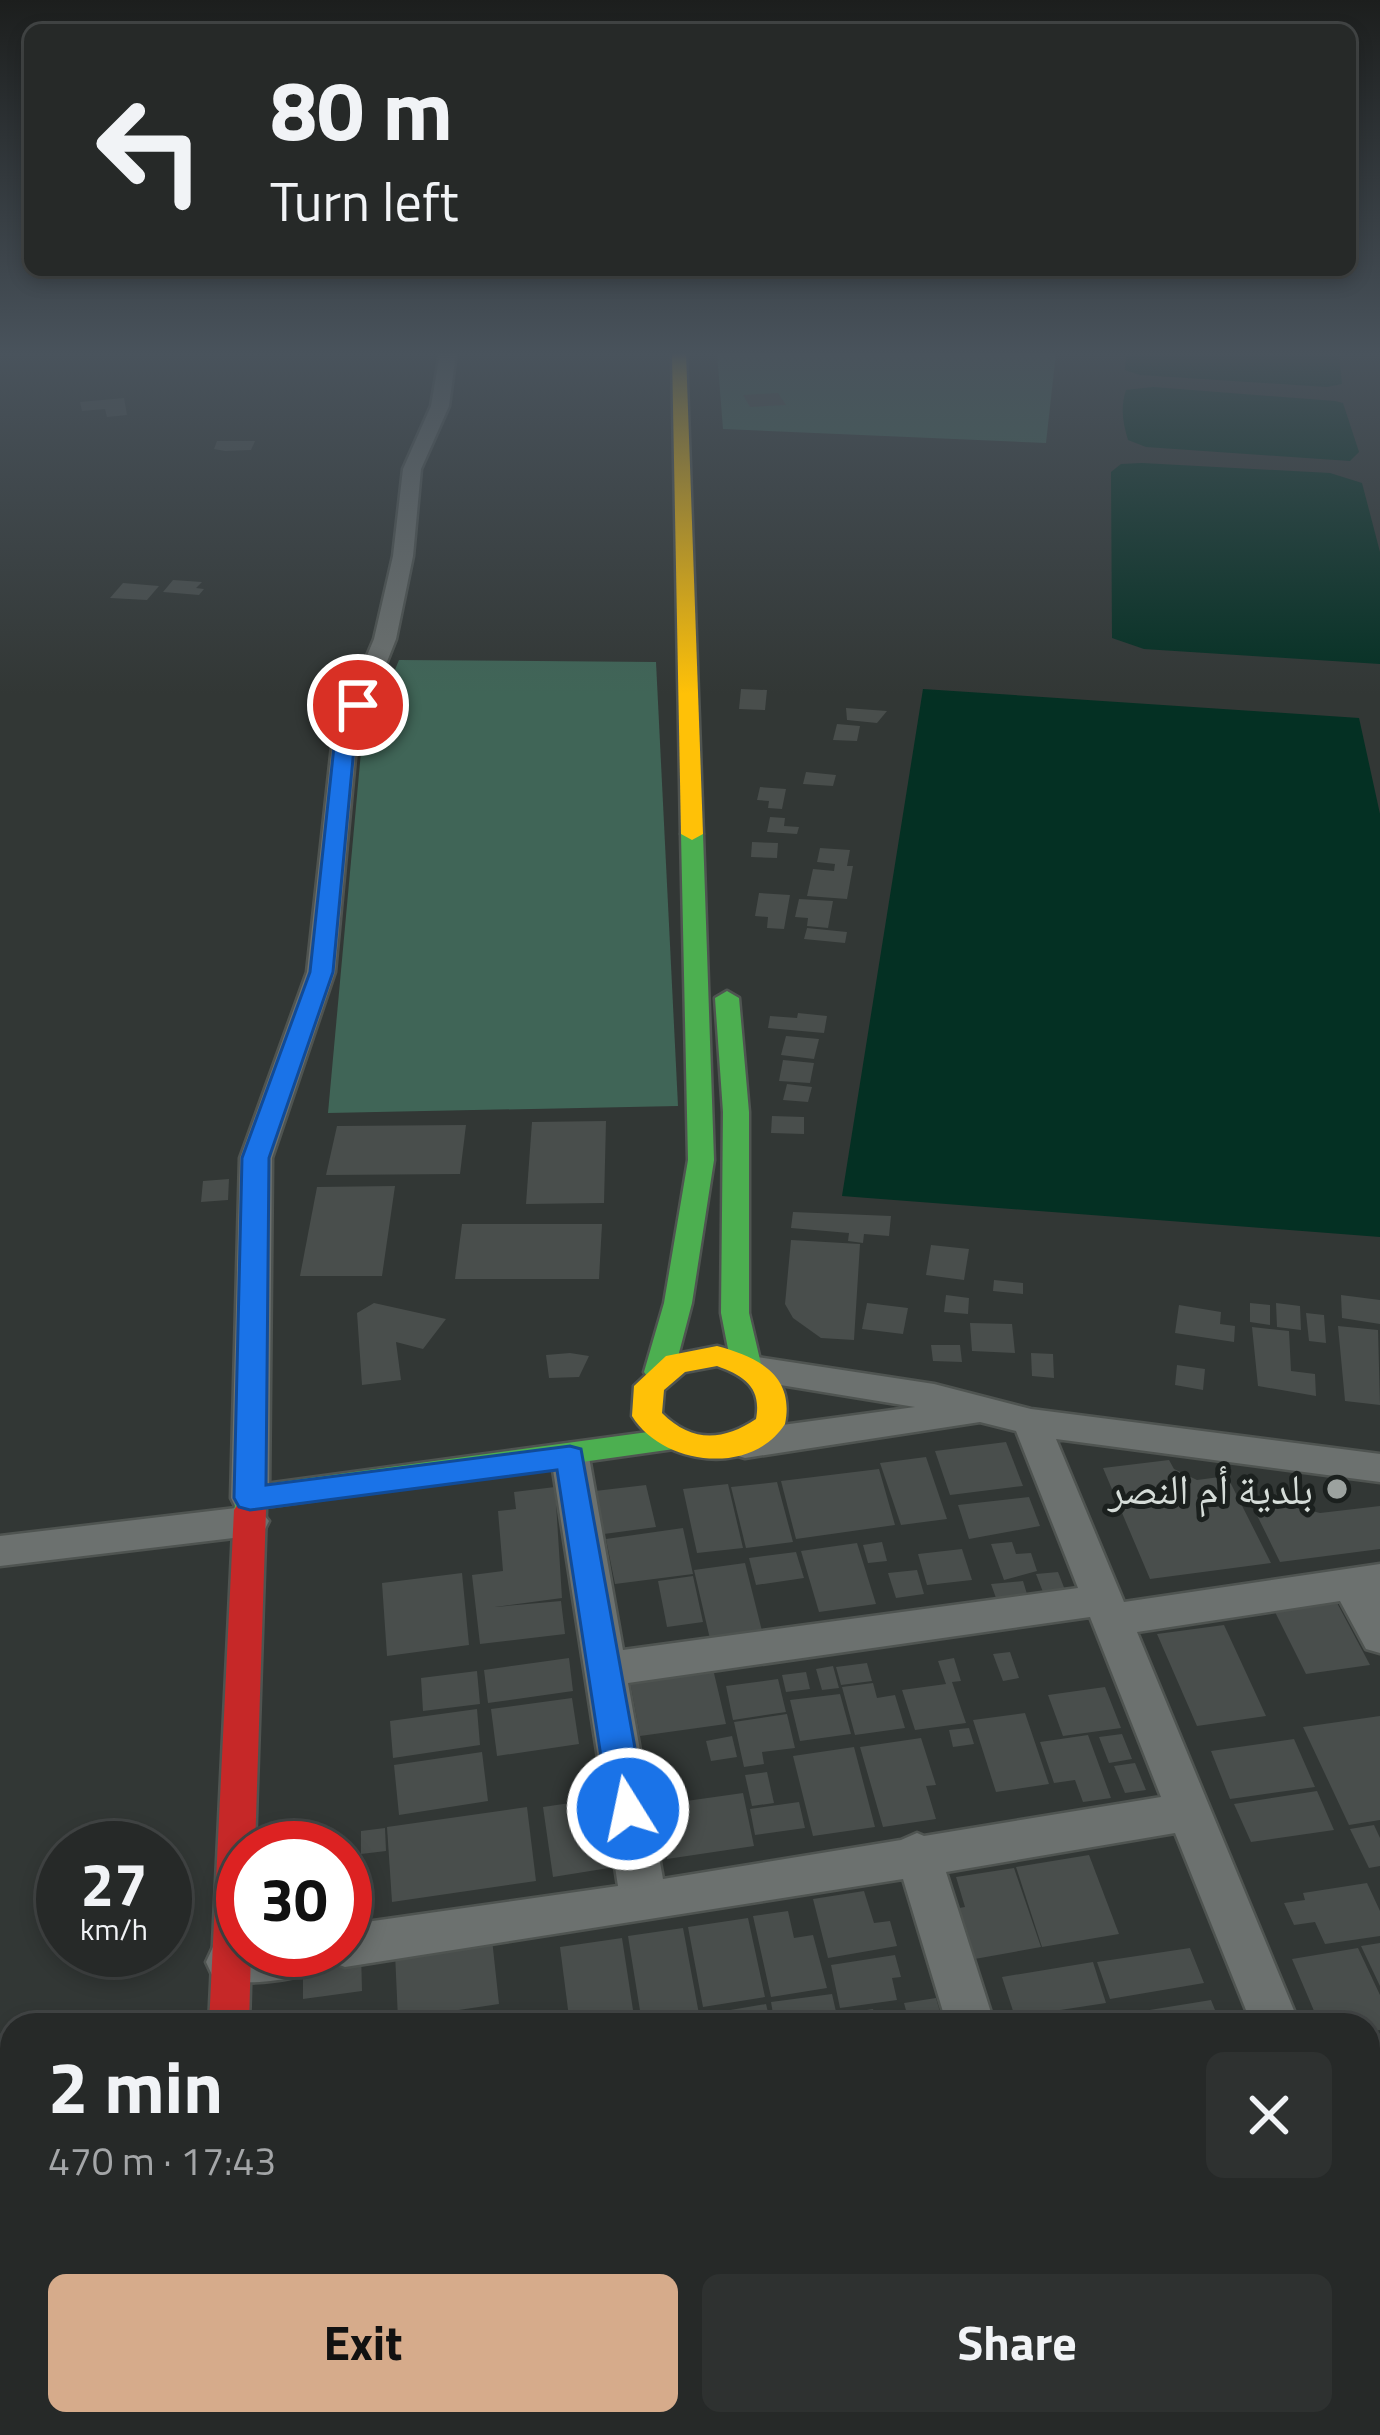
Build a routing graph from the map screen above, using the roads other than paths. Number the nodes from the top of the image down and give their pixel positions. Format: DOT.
graph roads {
  1 [pos="413,467"];
  2 [pos="682,467"];
  3 [pos="701,467"];
  4 [pos="716,723"];
  5 [pos="720,831"];
  6 [pos="723,937"];
  7 [pos="726,981"];
  8 [pos="751,1367"];
  9 [pos="659,1372"];
  10 [pos="980,1410"];
  11 [pos="1031,1422"];
  12 [pos="670,1440"];
  13 [pos="743,1444"];
  14 [pos="570,1457"];
  15 [pos="1380,1468"];
  16 [pos="250,1510"];
  17 [pos="0,1551"];
  18 [pos="1365,1581"];
  19 [pos="1106,1610"];
  20 [pos="1380,1637"];
  21 [pos="603,1670"];
  22 [pos="1190,1810"];
  23 [pos="236,1821"];
  24 [pos="917,1853"];
  25 [pos="644,1903"];
  26 [pos="372,1942"];
  27 [pos="230,1977"];
  28 [pos="229,2013"];
  29 [pos="967,2013"];
  30 [pos="1271,2013"];
  1 -- 16 [label="street"];
  2 -- 9 [label="street"];
  3 -- 4 [label="street"];
  5 -- 6 [label="street"];
  7 -- 8 [label="street"];
  8 -- 9 [label="street"];
  8 -- 10 [label="street"];
  8 -- 13 [label="street"];
  9 -- 12 [label="street"];
  10 -- 11 [label="street"];
  10 -- 13 [label="street"];
  11 -- 15 [label="street"];
  11 -- 19 [label="street"];
  12 -- 13 [label="street"];
  12 -- 14 [label="street"];
  14 -- 16 [label="street"];
  14 -- 21 [label="street"];
  16 -- 17 [label="street"];
  16 -- 23 [label="street"];
  18 -- 19 [label="street"];
  18 -- 20 [label="street"];
  19 -- 21 [label="street"];
  19 -- 22 [label="street"];
  21 -- 25 [label="street"];
  22 -- 24 [label="street"];
  22 -- 30 [label="street"];
  24 -- 25 [label="street"];
  24 -- 29 [label="street"];
  25 -- 26 [label="street"];
  27 -- 28 [label="street"];
}
